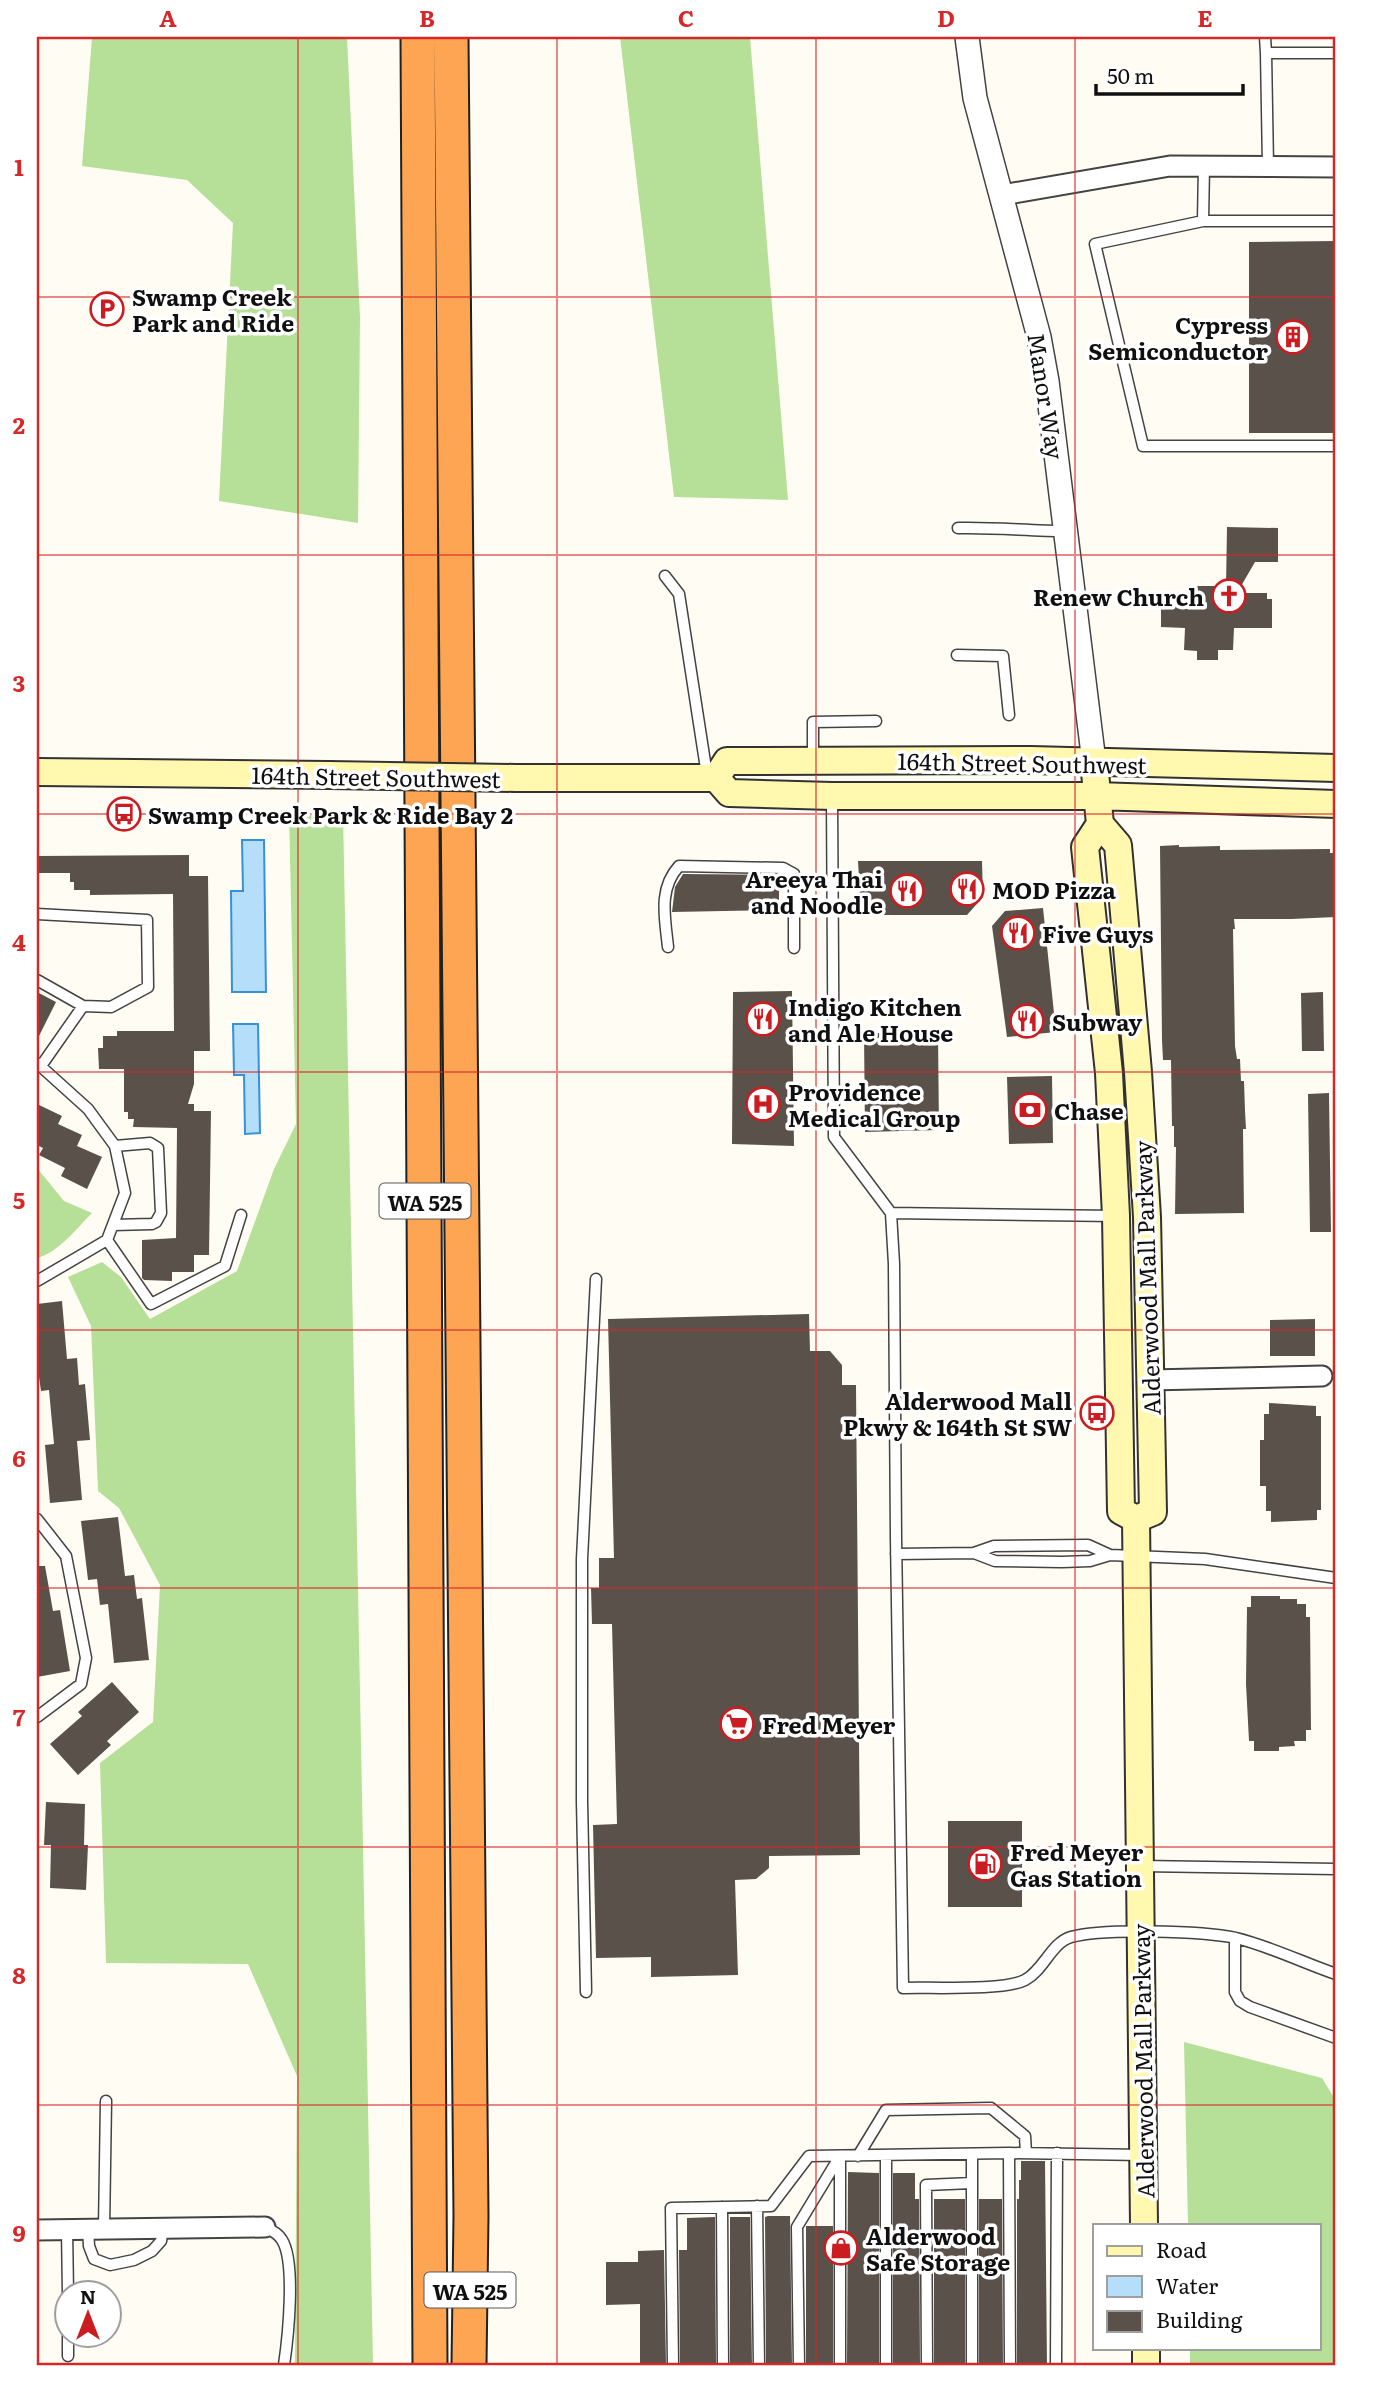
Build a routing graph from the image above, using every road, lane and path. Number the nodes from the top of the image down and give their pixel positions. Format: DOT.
graph roads {
  1 [pos="418,37"];
  2 [pos="451,37"];
  3 [pos="967,37"];
  4 [pos="1265,37"];
  5 [pos="1336,53"];
  6 [pos="1266,54"];
  7 [pos="1204,166"];
  8 [pos="1268,166"];
  9 [pos="1336,167"];
  10 [pos="1002,195"];
  11 [pos="1203,221"];
  12 [pos="1336,221"];
  13 [pos="1336,446"];
  14 [pos="958,528"];
  15 [pos="1067,531"];
  16 [pos="665,576"];
  17 [pos="957,655"];
  18 [pos="1009,715"];
  19 [pos="876,721"];
  20 [pos="813,760"];
  21 [pos="1094,762"];
  22 [pos="1336,768"];
  23 [pos="37,772"];
  24 [pos="712,778"];
  25 [pos="832,796"];
  26 [pos="1096,796"];
  27 [pos="1336,804"];
  28 [pos="1100,824"];
  29 [pos="37,914"];
  30 [pos="667,947"];
  31 [pos="794,948"];
  32 [pos="37,980"];
  33 [pos="83,1006"];
  34 [pos="39,1065"];
  35 [pos="116,1146"];
  36 [pos="891,1213"];
  37 [pos="241,1215"];
  38 [pos="1116,1216"];
  39 [pos="113,1225"];
  40 [pos="107,1240"];
  41 [pos="596,1279"];
  42 [pos="37,1281"];
  43 [pos="1322,1376"];
  44 [pos="1150,1380"];
  45 [pos="37,1519"];
  46 [pos="1136,1519"];
  47 [pos="974,1553"];
  48 [pos="896,1555"];
  49 [pos="1110,1555"];
  50 [pos="1137,1556"];
  51 [pos="1336,1578"];
  52 [pos="37,1717"];
  53 [pos="1140,1867"];
  54 [pos="1336,1869"];
  55 [pos="1141,1933"];
  56 [pos="1236,1938"];
  57 [pos="1336,1974"];
  58 [pos="586,1992"];
  59 [pos="1336,2038"];
  60 [pos="106,2101"];
  61 [pos="1009,2153"];
  62 [pos="1026,2153"];
  63 [pos="1057,2153"];
  64 [pos="972,2154"];
  65 [pos="858,2155"];
  66 [pos="886,2155"];
  67 [pos="1143,2155"];
  68 [pos="840,2156"];
  69 [pos="972,2183"];
  70 [pos="757,2206"];
  71 [pos="722,2207"];
  72 [pos="471,2216"];
  73 [pos="1144,2224"];
  74 [pos="265,2227"];
  75 [pos="163,2228"];
  76 [pos="96,2229"];
  77 [pos="37,2230"];
  78 [pos="67,2230"];
  79 [pos="68,2280"];
  80 [pos="68,2350"];
  81 [pos="68,2356"];
  82 [pos="284,2365"];
  83 [pos="430,2365"];
  84 [pos="469,2365"];
  85 [pos="485,2365"];
  86 [pos="673,2365"];
  87 [pos="723,2365"];
  88 [pos="759,2365"];
  89 [pos="799,2365"];
  90 [pos="840,2365"];
  91 [pos="886,2365"];
  92 [pos="927,2365"];
  93 [pos="972,2365"];
  94 [pos="1010,2365"];
  95 [pos="1056,2365"];
  1 -- 83 [label="highway, WA 525"];
  2 -- 72 [label="highway, WA 525"];
  3 -- 10 [label="street, Manor Way"];
  4 -- 6 [label="lane"];
  5 -- 6 [label="lane"];
  6 -- 8 [label="lane"];
  7 -- 8 [label="street"];
  7 -- 10 [label="street"];
  7 -- 11 [label="lane"];
  8 -- 9 [label="street"];
  10 -- 15 [label="street, Manor Way"];
  11 -- 12 [label="lane"];
  11 -- 13 [label="lane"];
  14 -- 15 [label="lane"];
  15 -- 21 [label="street, Manor Way"];
  16 -- 24 [label="lane"];
  17 -- 18 [label="lane"];
  19 -- 20 [label="lane"];
  20 -- 21 [label="main road, 164th Street Southwest"];
  20 -- 24 [label="main road, 164th Street Southwest"];
  21 -- 22 [label="main road, 164th Street Southwest"];
  21 -- 26 [label="main road, Alderwood Mall Parkway"];
  23 -- 24 [label="main road, 164th Street Southwest, bridge"];
  24 -- 25 [label="main road, 164th Street Southwest"];
  25 -- 26 [label="main road, 164th Street Southwest"];
  25 -- 36 [label="lane"];
  26 -- 27 [label="main road, 164th Street Southwest"];
  26 -- 28 [label="main road, Alderwood Mall Parkway"];
  28 -- 38 [label="main road, Alderwood Mall Parkway"];
  28 -- 44 [label="main road, Alderwood Mall Parkway"];
  29 -- 33 [label="lane"];
  30 -- 31 [label="lane"];
  32 -- 33 [label="lane"];
  33 -- 34 [label="lane"];
  34 -- 35 [label="lane"];
  35 -- 39 [label="lane"];
  35 -- 39 [label="lane"];
  36 -- 38 [label="lane"];
  36 -- 48 [label="lane"];
  37 -- 40 [label="lane"];
  38 -- 46 [label="main road, Alderwood Mall Parkway"];
  39 -- 40 [label="lane"];
  40 -- 42 [label="lane"];
  41 -- 58 [label="lane"];
  43 -- 44 [label="street"];
  44 -- 46 [label="main road, Alderwood Mall Parkway"];
  45 -- 52 [label="lane"];
  46 -- 50 [label="main road, Alderwood Mall Parkway"];
  47 -- 48 [label="lane"];
  47 -- 49 [label="lane"];
  47 -- 49 [label="lane"];
  48 -- 55 [label="lane"];
  49 -- 50 [label="lane"];
  50 -- 51 [label="lane"];
  50 -- 53 [label="main road, Alderwood Mall Parkway"];
  53 -- 54 [label="lane"];
  53 -- 55 [label="main road, Alderwood Mall Parkway"];
  55 -- 56 [label="lane"];
  55 -- 67 [label="main road, Alderwood Mall Parkway"];
  56 -- 57 [label="lane"];
  56 -- 59 [label="lane"];
  60 -- 76 [label="lane"];
  61 -- 62 [label="lane"];
  61 -- 64 [label="lane"];
  61 -- 94 [label="lane"];
  62 -- 63 [label="lane"];
  62 -- 65 [label="lane"];
  63 -- 67 [label="lane"];
  63 -- 95 [label="lane"];
  64 -- 66 [label="lane"];
  64 -- 69 [label="lane"];
  65 -- 66 [label="lane"];
  65 -- 68 [label="lane"];
  66 -- 91 [label="lane"];
  67 -- 73 [label="main road, Alderwood Mall Parkway"];
  68 -- 70 [label="lane"];
  68 -- 89 [label="lane"];
  68 -- 90 [label="lane"];
  69 -- 92 [label="lane"];
  69 -- 93 [label="lane"];
  70 -- 71 [label="lane"];
  70 -- 88 [label="lane"];
  71 -- 86 [label="lane"];
  71 -- 87 [label="lane"];
  72 -- 84 [label="highway, WA 525"];
  72 -- 85 [label="highway"];
  74 -- 75 [label="street"];
  74 -- 82 [label="lane"];
  75 -- 76 [label="street"];
  75 -- 76 [label="lane"];
  76 -- 78 [label="street"];
  77 -- 78 [label="street"];
  78 -- 79 [label="lane"];
  80 -- 81 [label="lane"];
}
